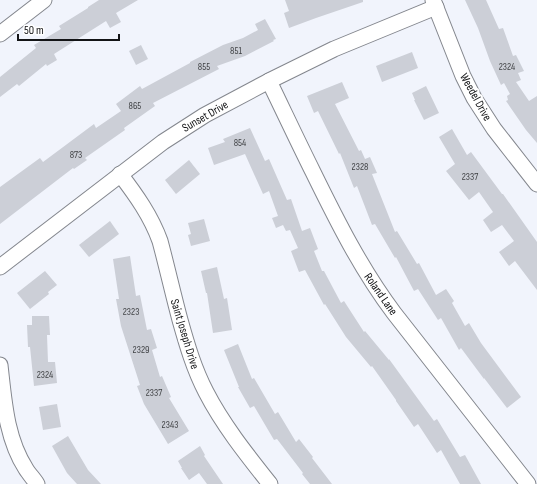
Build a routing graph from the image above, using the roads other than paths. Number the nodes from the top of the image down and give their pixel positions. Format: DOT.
graph roads {
  1 [pos="44,0"];
  2 [pos="435,4"];
  3 [pos="0,34"];
  4 [pos="269,81"];
  5 [pos="120,174"];
  6 [pos="537,184"];
  7 [pos="0,267"];
  8 [pos="0,365"];
  9 [pos="1,380"];
  10 [pos="38,484"];
  11 [pos="270,484"];
  12 [pos="528,484"];
  1 -- 3 [label="street"];
  2 -- 4 [label="street, Sunset Drive"];
  2 -- 6 [label="street, Weedel Drive"];
  4 -- 5 [label="street, Sunset Drive"];
  4 -- 12 [label="street, Roland Lane"];
  5 -- 7 [label="street, Sunset Drive"];
  5 -- 11 [label="street, Saint Joseph Drive"];
  8 -- 9 [label="street"];
  9 -- 10 [label="street"];
}
